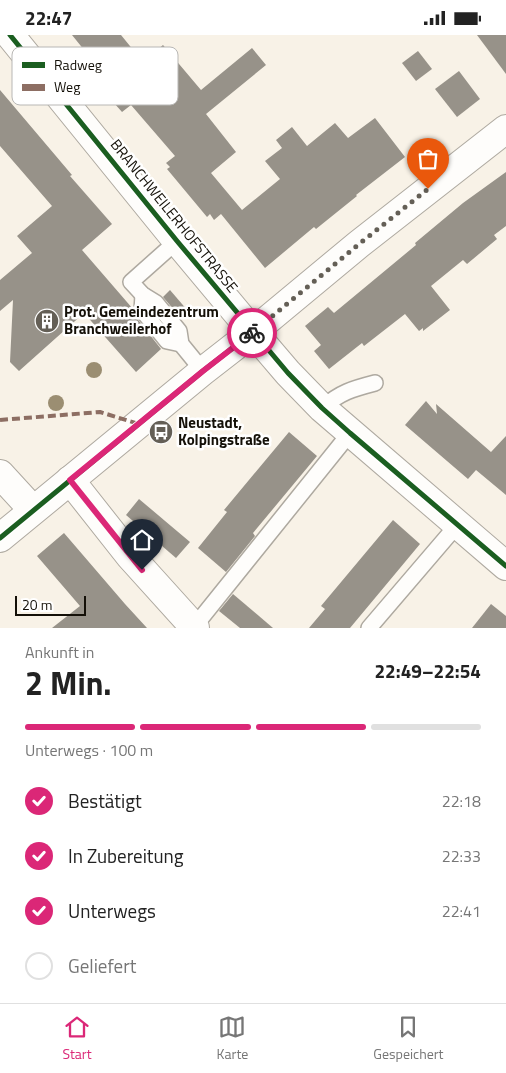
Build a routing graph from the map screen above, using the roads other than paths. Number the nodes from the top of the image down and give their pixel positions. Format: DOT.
graph roads {
  1 [pos="10,35"];
  2 [pos="20,47"];
  3 [pos="67,105"];
  4 [pos="506,129"];
  5 [pos="177,241"];
  6 [pos="253,332"];
  7 [pos="203,371"];
  8 [pos="375,383"];
  9 [pos="322,408"];
  10 [pos="350,433"];
  11 [pos="0,474"];
  12 [pos="70,480"];
  13 [pos="34,510"];
  14 [pos="458,524"];
  15 [pos="0,538"];
  16 [pos="506,566"];
  17 [pos="194,627"];
  18 [pos="369,628"];
  1 -- 2 [label="street, BRANCHWEILERHOFSTRASSE"];
  3 -- 5 [label="street, BRANCHWEILERHOFSTRASSE"];
  4 -- 6 [label="street"];
  5 -- 6 [label="street, BRANCHWEILERHOFSTRASSE"];
  5 -- 7 [label="lane"];
  6 -- 7 [label="street"];
  6 -- 9 [label="street, BRANCHWEILERHOFSTRASSE"];
  7 -- 12 [label="street"];
  8 -- 9 [label="lane"];
  9 -- 10 [label="street, BRANCHWEILERHOFSTRASSE"];
  10 -- 14 [label="street, BRANCHWEILERHOFSTRASSE"];
  10 -- 17 [label="lane"];
  11 -- 13 [label="street"];
  12 -- 13 [label="street"];
  12 -- 17 [label="street"];
  13 -- 15 [label="street"];
  14 -- 16 [label="street, BRANCHWEILERHOFSTRASSE"];
  14 -- 18 [label="lane"];
}
